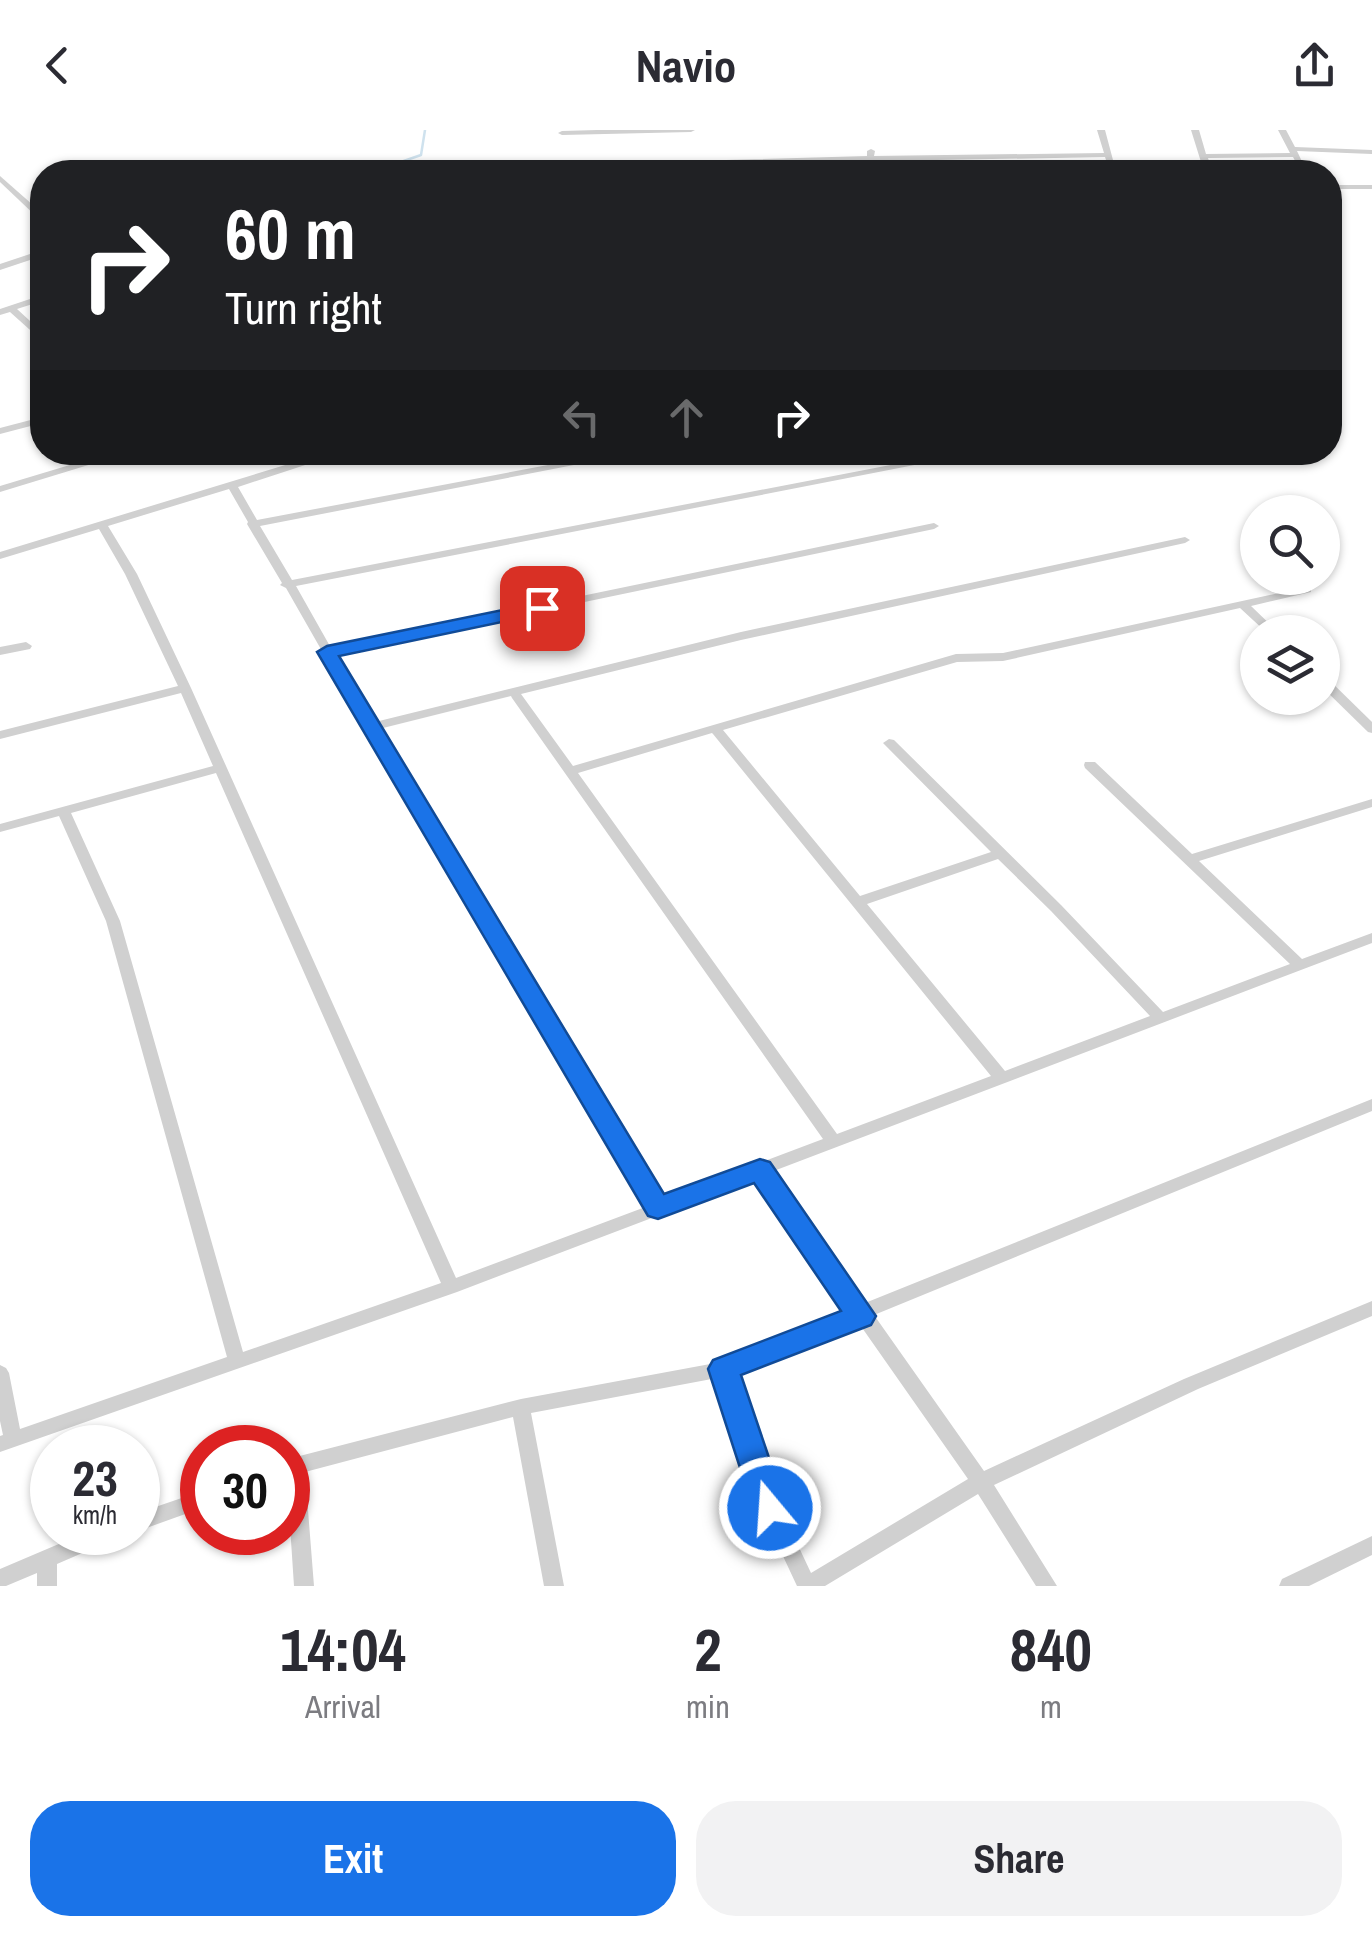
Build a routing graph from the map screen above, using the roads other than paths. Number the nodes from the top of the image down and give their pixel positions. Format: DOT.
graph roads {
  1 [pos="691,130"];
  2 [pos="1101,130"];
  3 [pos="1195,130"];
  4 [pos="1282,130"];
  5 [pos="562,133"];
  6 [pos="1294,152"];
  7 [pos="1372,152"];
  8 [pos="762,160"];
  9 [pos="1030,160"];
  10 [pos="1109,160"];
  11 [pos="1206,160"];
  12 [pos="1236,160"];
  13 [pos="1298,160"];
  14 [pos="0,178"];
  15 [pos="1372,187"];
  16 [pos="1342,188"];
  17 [pos="30,205"];
  18 [pos="30,257"];
  19 [pos="0,267"];
  20 [pos="30,302"];
  21 [pos="5,310"];
  22 [pos="30,328"];
  23 [pos="30,423"];
  24 [pos="0,432"];
  25 [pos="82,465"];
  26 [pos="296,465"];
  27 [pos="567,465"];
  28 [pos="909,465"];
  29 [pos="231,484"];
  30 [pos="0,489"];
  31 [pos="252,524"];
  32 [pos="102,525"];
  33 [pos="934,526"];
  34 [pos="1185,540"];
  35 [pos="0,556"];
  36 [pos="286,585"];
  37 [pos="1286,595"];
  38 [pos="1243,605"];
  39 [pos="1254,615"];
  40 [pos="26,646"];
  41 [pos="0,652"];
  42 [pos="327,652"];
  43 [pos="185,688"];
  44 [pos="516,695"];
  45 [pos="1340,698"];
  46 [pos="371,727"];
  47 [pos="1372,729"];
  48 [pos="717,731"];
  49 [pos="0,735"];
  50 [pos="889,743"];
  51 [pos="1090,765"];
  52 [pos="222,768"];
  53 [pos="570,771"];
  54 [pos="1372,804"];
  55 [pos="64,812"];
  56 [pos="0,828"];
  57 [pos="999,854"];
  58 [pos="1190,859"];
  59 [pos="860,901"];
  60 [pos="1372,938"];
  61 [pos="1300,965"];
  62 [pos="1158,1016"];
  63 [pos="1001,1077"];
  64 [pos="1372,1105"];
  65 [pos="833,1141"];
  66 [pos="760,1170"];
  67 [pos="658,1208"];
  68 [pos="451,1287"];
  69 [pos="1372,1308"];
  70 [pos="861,1316"];
  71 [pos="237,1362"];
  72 [pos="723,1369"];
  73 [pos="0,1373"];
  74 [pos="521,1406"];
  75 [pos="7,1442"];
  76 [pos="310,1461"];
  77 [pos="984,1480"];
  78 [pos="1372,1544"];
  79 [pos="58,1555"];
  80 [pos="301,1555"];
  81 [pos="47,1560"];
  82 [pos="0,1579"];
  83 [pos="806,1585"];
  84 [pos="47,1586"];
  85 [pos="304,1586"];
  86 [pos="554,1586"];
  87 [pos="1047,1586"];
  88 [pos="1289,1586"];
  1 -- 5 [label="street"];
  2 -- 10 [label="street"];
  3 -- 11 [label="street"];
  4 -- 6 [label="street"];
  6 -- 7 [label="street"];
  6 -- 12 [label="street"];
  6 -- 13 [label="street"];
  8 -- 9 [label="street"];
  14 -- 17 [label="street"];
  15 -- 16 [label="street"];
  18 -- 19 [label="street"];
  20 -- 21 [label="street"];
  21 -- 22 [label="street"];
  23 -- 24 [label="street"];
  25 -- 30 [label="street"];
  26 -- 29 [label="street"];
  27 -- 31 [label="street"];
  28 -- 36 [label="street"];
  29 -- 31 [label="street"];
  29 -- 32 [label="street"];
  31 -- 36 [label="street"];
  32 -- 35 [label="street"];
  32 -- 43 [label="street"];
  33 -- 42 [label="street"];
  34 -- 44 [label="street"];
  36 -- 42 [label="street"];
  37 -- 38 [label="street"];
  38 -- 39 [label="street"];
  38 -- 48 [label="street"];
  40 -- 41 [label="street"];
  42 -- 46 [label="street"];
  43 -- 49 [label="street"];
  43 -- 52 [label="street"];
  44 -- 46 [label="street"];
  44 -- 53 [label="street"];
  45 -- 47 [label="street"];
  46 -- 67 [label="street"];
  48 -- 53 [label="street"];
  48 -- 59 [label="street"];
  50 -- 57 [label="street"];
  51 -- 58 [label="street"];
  52 -- 55 [label="street"];
  52 -- 68 [label="street"];
  53 -- 65 [label="street"];
  54 -- 58 [label="street"];
  55 -- 56 [label="street"];
  55 -- 71 [label="street"];
  57 -- 59 [label="street"];
  57 -- 62 [label="street"];
  58 -- 61 [label="street"];
  59 -- 63 [label="street"];
  60 -- 61 [label="street"];
  61 -- 62 [label="street"];
  62 -- 63 [label="street"];
  63 -- 65 [label="street"];
  64 -- 70 [label="street"];
  65 -- 66 [label="street"];
  66 -- 67 [label="street"];
  66 -- 70 [label="street"];
  67 -- 68 [label="street"];
  68 -- 71 [label="street"];
  69 -- 77 [label="street"];
  70 -- 72 [label="street"];
  70 -- 77 [label="street"];
  71 -- 75 [label="street"];
  72 -- 74 [label="street"];
  72 -- 83 [label="street"];
  73 -- 75 [label="street"];
  74 -- 76 [label="street"];
  74 -- 86 [label="street"];
  77 -- 83 [label="street"];
  77 -- 87 [label="street"];
  78 -- 88 [label="street"];
  79 -- 81 [label="street"];
  80 -- 85 [label="street"];
  81 -- 82 [label="street"];
  81 -- 84 [label="street"];
}
